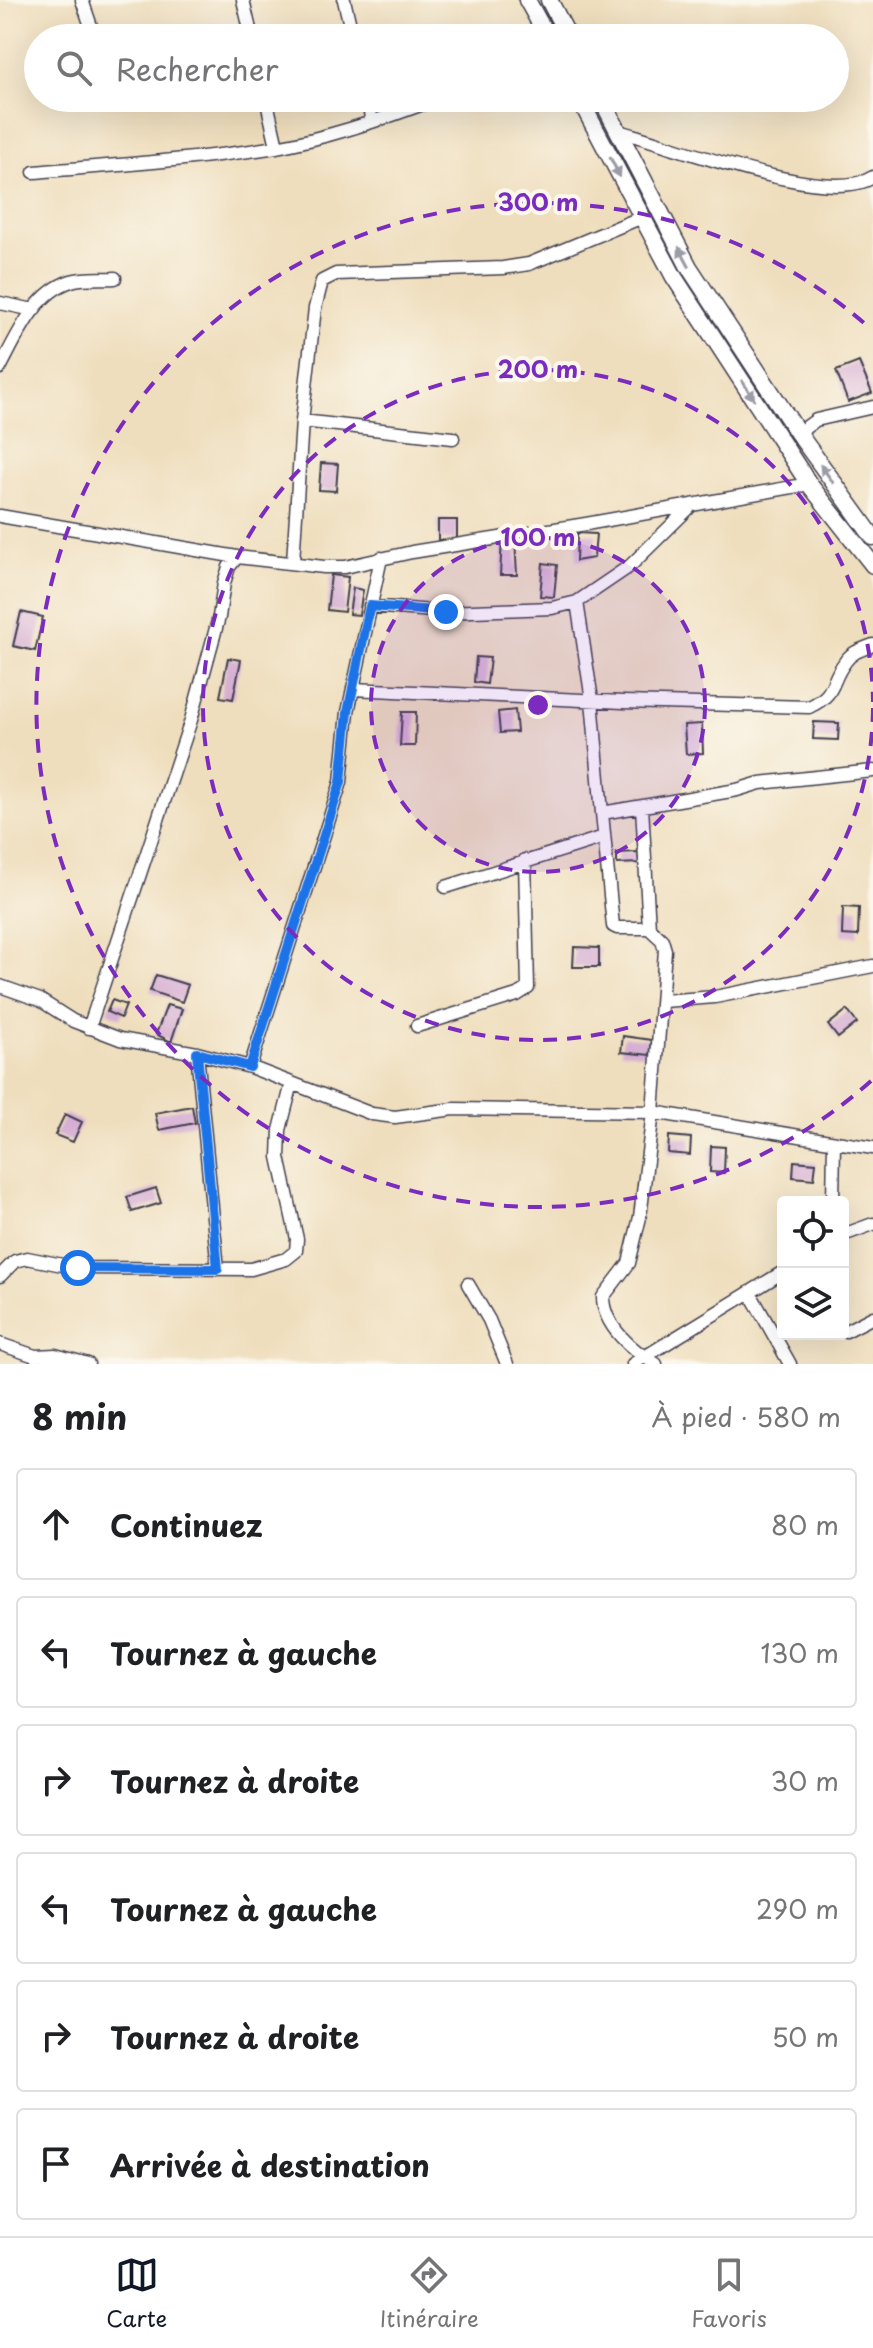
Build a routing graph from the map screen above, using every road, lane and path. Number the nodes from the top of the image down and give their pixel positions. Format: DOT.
graph roads {
  1 [pos="82,0"];
  2 [pos="243,0"];
  3 [pos="344,0"];
  4 [pos="527,0"];
  5 [pos="549,0"];
  6 [pos="90,24"];
  7 [pos="249,24"];
  8 [pos="350,24"];
  9 [pos="540,24"];
  10 [pos="562,24"];
  11 [pos="269,112"];
  12 [pos="370,112"];
  13 [pos="400,112"];
  14 [pos="586,112"];
  15 [pos="608,112"];
  16 [pos="372,122"];
  17 [pos="618,131"];
  18 [pos="277,146"];
  19 [pos="34,172"];
  20 [pos="873,177"];
  21 [pos="640,218"];
  22 [pos="115,278"];
  23 [pos="0,303"];
  24 [pos="34,310"];
  25 [pos="0,368"];
  26 [pos="873,407"];
  27 [pos="302,421"];
  28 [pos="798,433"];
  29 [pos="453,438"];
  30 [pos="809,484"];
  31 [pos="690,507"];
  32 [pos="0,516"];
  33 [pos="866,516"];
  34 [pos="873,537"];
  35 [pos="237,557"];
  36 [pos="381,558"];
  37 [pos="293,562"];
  38 [pos="873,565"];
  39 [pos="577,602"];
  40 [pos="370,606"];
  41 [pos="873,645"];
  42 [pos="353,689"];
  43 [pos="592,700"];
  44 [pos="873,771"];
  45 [pos="642,807"];
  46 [pos="602,813"];
  47 [pos="604,837"];
  48 [pos="525,860"];
  49 [pos="446,887"];
  50 [pos="649,928"];
  51 [pos="873,966"];
  52 [pos="0,986"];
  53 [pos="663,1001"];
  54 [pos="417,1026"];
  55 [pos="89,1028"];
  56 [pos="197,1053"];
  57 [pos="250,1067"];
  58 [pos="292,1083"];
  59 [pos="653,1112"];
  60 [pos="834,1142"];
  61 [pos="873,1148"];
  62 [pos="833,1196"];
  63 [pos="873,1225"];
  64 [pos="849,1233"];
  65 [pos="218,1269"];
  66 [pos="0,1276"];
  67 [pos="777,1276"];
  68 [pos="468,1284"];
  69 [pos="750,1293"];
  70 [pos="873,1317"];
  71 [pos="849,1329"];
  72 [pos="0,1344"];
  73 [pos="638,1360"];
  74 [pos="88,1364"];
  75 [pos="507,1364"];
  76 [pos="656,1364"];
  77 [pos="790,1364"];
  1 -- 6 [label="street"];
  2 -- 7 [label="street"];
  3 -- 8 [label="street"];
  4 -- 9 [label="street"];
  5 -- 10 [label="street"];
  11 -- 18 [label="street"];
  12 -- 16 [label="street"];
  13 -- 16 [label="street"];
  14 -- 21 [label="street, one-way"];
  15 -- 17 [label="street"];
  16 -- 18 [label="street"];
  17 -- 20 [label="street"];
  28 -- 17 [label="street, one-way"];
  18 -- 19 [label="street"];
  21 -- 27 [label="street"];
  21 -- 30 [label="street, one-way"];
  22 -- 24 [label="street"];
  23 -- 24 [label="street"];
  24 -- 25 [label="street"];
  26 -- 28 [label="street"];
  27 -- 29 [label="street"];
  27 -- 37 [label="street"];
  33 -- 28 [label="street, one-way"];
  30 -- 31 [label="street"];
  30 -- 38 [label="street"];
  31 -- 36 [label="street"];
  31 -- 39 [label="street"];
  32 -- 35 [label="street"];
  33 -- 34 [label="street"];
  35 -- 37 [label="street"];
  35 -- 55 [label="street"];
  36 -- 37 [label="street"];
  36 -- 40 [label="street"];
  39 -- 40 [label="street"];
  39 -- 43 [label="street"];
  40 -- 42 [label="street"];
  41 -- 43 [label="street"];
  42 -- 43 [label="street"];
  42 -- 57 [label="street"];
  43 -- 46 [label="street"];
  44 -- 45 [label="street"];
  45 -- 46 [label="street"];
  45 -- 50 [label="street"];
  46 -- 47 [label="street"];
  47 -- 48 [label="street"];
  47 -- 50 [label="street"];
  48 -- 49 [label="street"];
  48 -- 54 [label="street"];
  50 -- 53 [label="street"];
  51 -- 53 [label="street"];
  52 -- 55 [label="street"];
  53 -- 59 [label="street"];
  55 -- 56 [label="street"];
  56 -- 57 [label="street"];
  56 -- 65 [label="street"];
  57 -- 58 [label="street"];
  58 -- 59 [label="street"];
  58 -- 65 [label="street"];
  59 -- 60 [label="street"];
  59 -- 73 [label="street"];
  60 -- 61 [label="street"];
  60 -- 62 [label="street"];
  63 -- 64 [label="street"];
  65 -- 66 [label="street"];
  67 -- 69 [label="street"];
  68 -- 75 [label="street"];
  69 -- 73 [label="street"];
  69 -- 77 [label="street"];
  70 -- 71 [label="street"];
  72 -- 74 [label="street"];
  73 -- 76 [label="street"];
}
